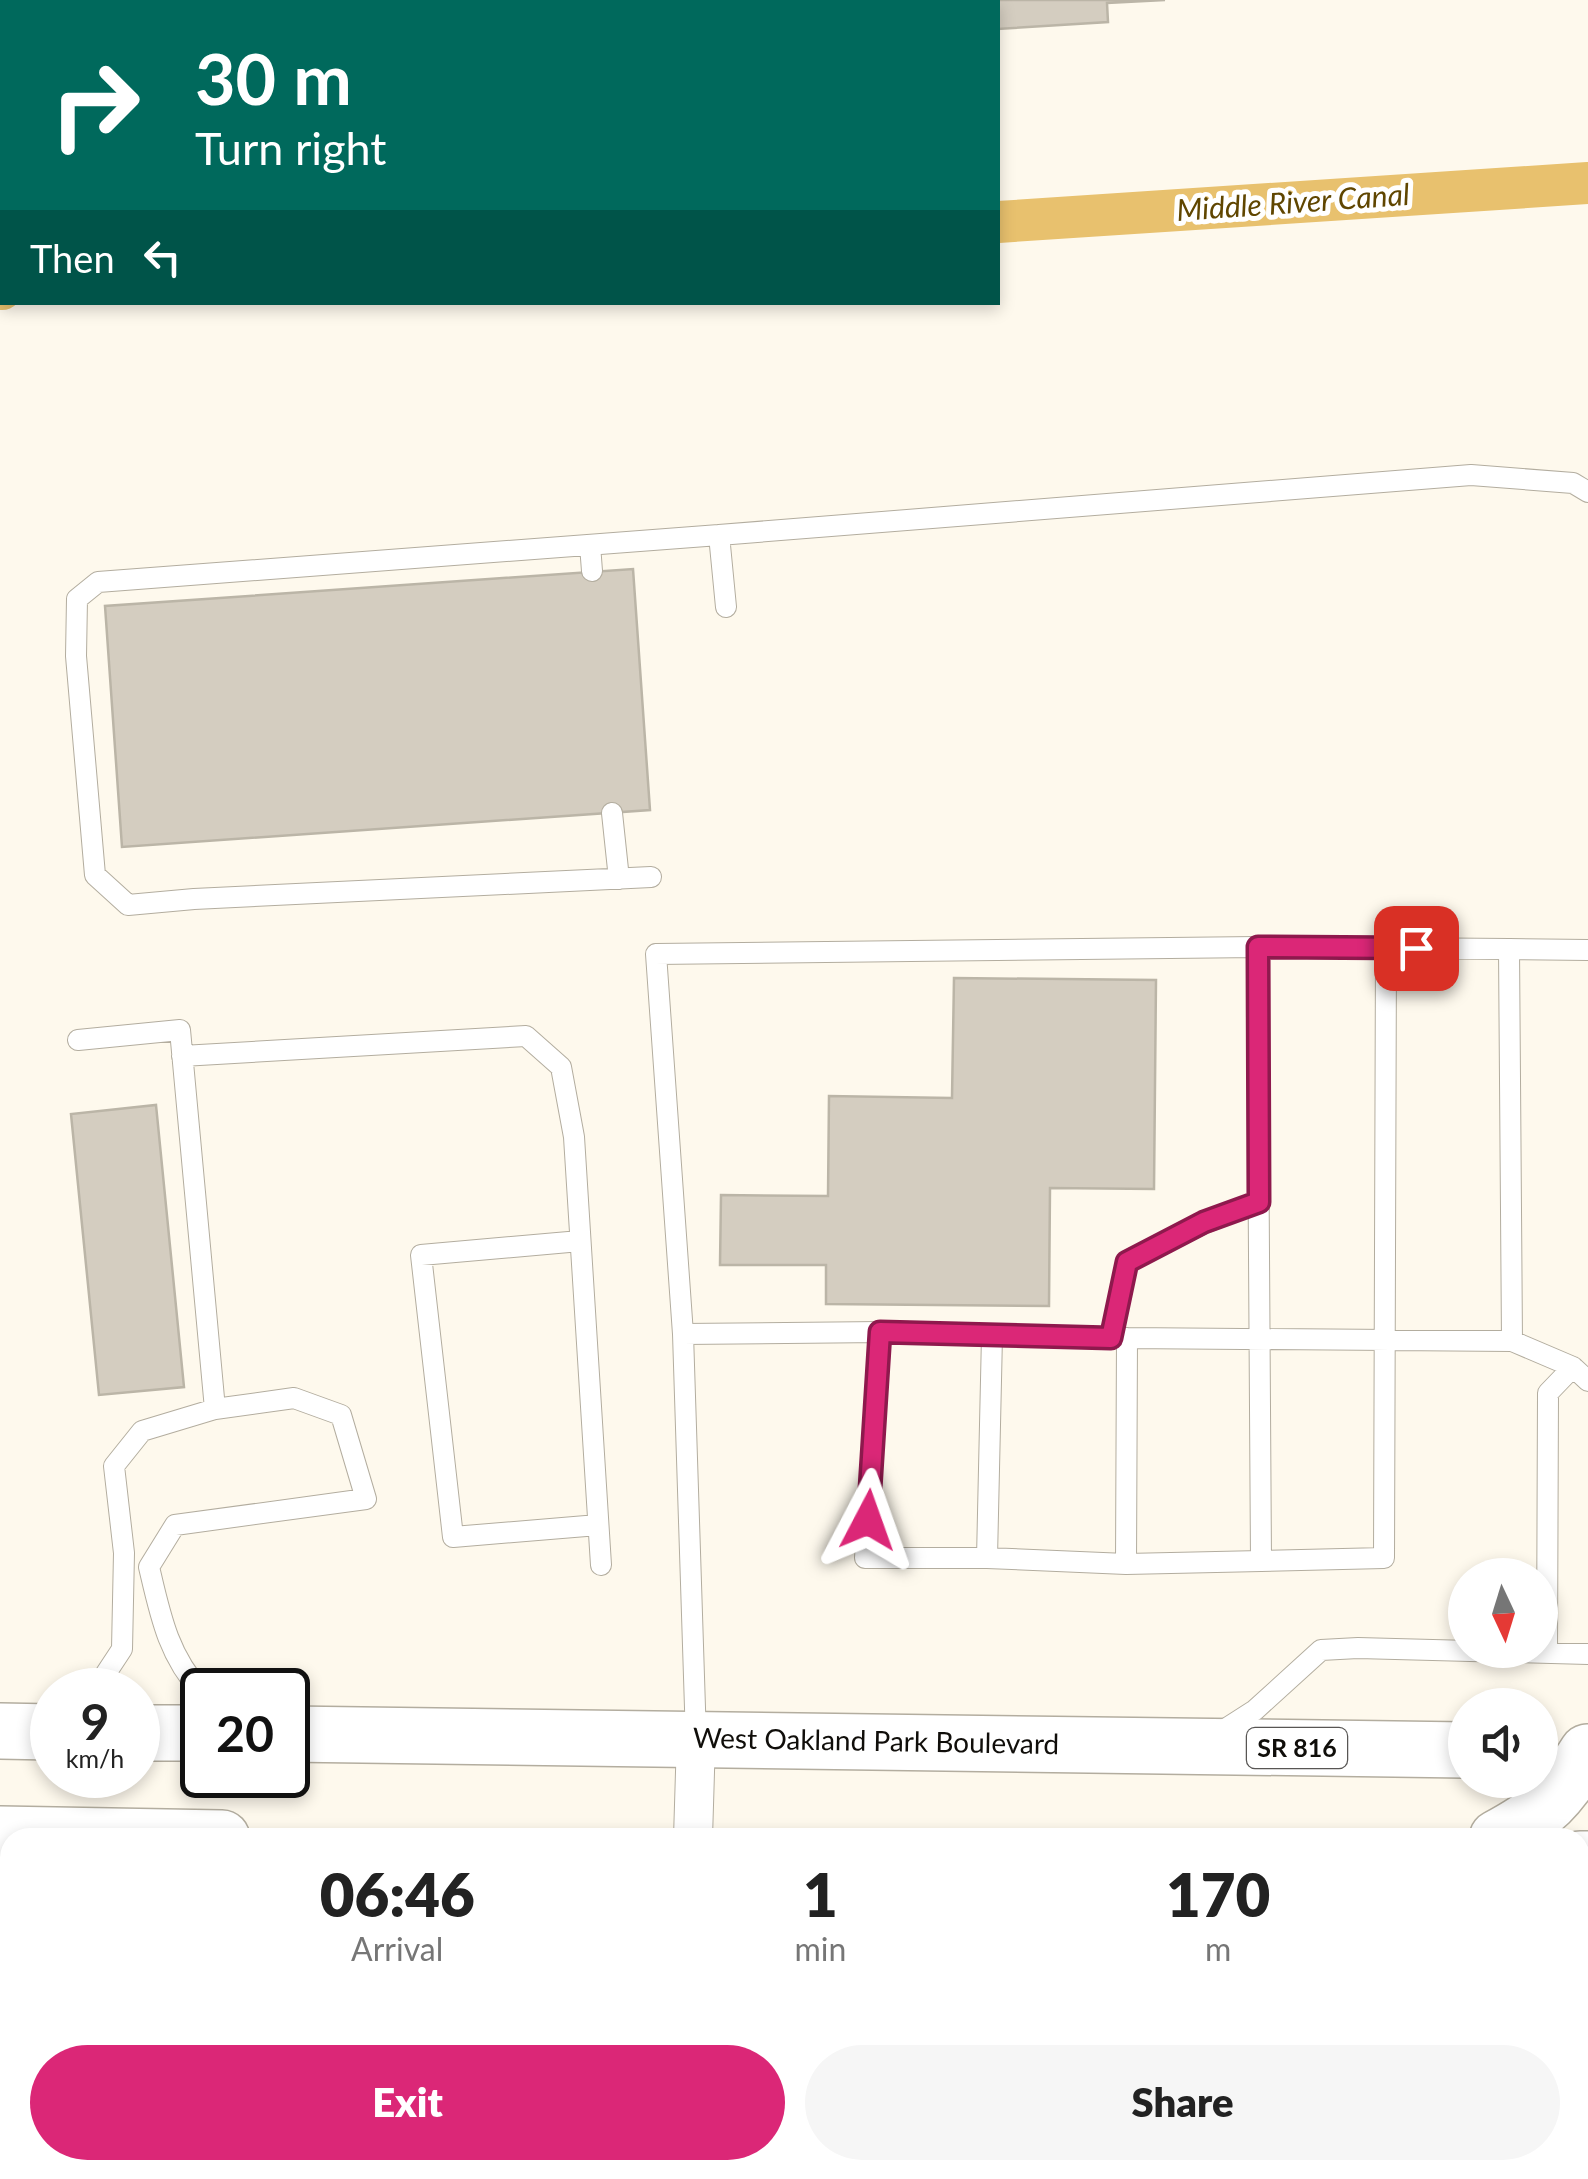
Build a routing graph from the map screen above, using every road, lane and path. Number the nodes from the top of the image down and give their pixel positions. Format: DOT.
graph roads {
  1 [pos="1588,492"];
  2 [pos="718,535"];
  3 [pos="590,545"];
  4 [pos="592,572"];
  5 [pos="726,607"];
  6 [pos="612,813"];
  7 [pos="651,878"];
  8 [pos="618,879"];
  9 [pos="1258,947"];
  10 [pos="1386,948"];
  11 [pos="1508,949"];
  12 [pos="1588,950"];
  13 [pos="78,1040"];
  14 [pos="182,1056"];
  15 [pos="1259,1202"];
  16 [pos="580,1241"];
  17 [pos="880,1332"];
  18 [pos="683,1334"];
  19 [pos="992,1336"];
  20 [pos="1119,1338"];
  21 [pos="1260,1340"];
  22 [pos="1385,1340"];
  23 [pos="1512,1341"];
  24 [pos="1580,1374"];
  25 [pos="215,1410"];
  26 [pos="598,1525"];
  27 [pos="987,1558"];
  28 [pos="1548,1558"];
  29 [pos="1261,1561"];
  30 [pos="601,1564"];
  31 [pos="1126,1564"];
  32 [pos="1448,1650"];
  33 [pos="1558,1653"];
  34 [pos="1588,1654"];
  35 [pos="109,1668"];
  36 [pos="183,1668"];
  37 [pos="0,1731"];
  38 [pos="30,1732"];
  39 [pos="310,1734"];
  40 [pos="696,1739"];
  41 [pos="1200,1746"];
  42 [pos="1448,1750"];
  43 [pos="1558,1751"];
  44 [pos="1588,1751"];
  45 [pos="693,1828"];
  46 [pos="1515,1828"];
  1 -- 2 [label="lane"];
  2 -- 3 [label="lane"];
  2 -- 5 [label="lane"];
  3 -- 4 [label="lane"];
  3 -- 8 [label="lane"];
  6 -- 8 [label="lane"];
  7 -- 8 [label="lane"];
  9 -- 10 [label="lane"];
  9 -- 15 [label="lane"];
  9 -- 18 [label="lane"];
  10 -- 11 [label="lane"];
  10 -- 22 [label="lane"];
  11 -- 12 [label="lane"];
  11 -- 23 [label="lane"];
  13 -- 14 [label="lane"];
  14 -- 16 [label="lane"];
  14 -- 25 [label="lane"];
  15 -- 20 [label="lane"];
  15 -- 21 [label="lane"];
  16 -- 26 [label="lane"];
  16 -- 26 [label="lane"];
  17 -- 18 [label="lane"];
  17 -- 19 [label="lane"];
  17 -- 27 [label="lane"];
  18 -- 40 [label="lane"];
  19 -- 20 [label="lane"];
  19 -- 27 [label="lane"];
  20 -- 21 [label="lane"];
  20 -- 31 [label="lane"];
  21 -- 22 [label="lane"];
  21 -- 29 [label="lane"];
  22 -- 23 [label="lane"];
  22 -- 29 [label="lane"];
  23 -- 24 [label="lane"];
  24 -- 28 [label="lane"];
  25 -- 35 [label="lane"];
  25 -- 36 [label="lane"];
  26 -- 30 [label="lane"];
  27 -- 31 [label="lane"];
  29 -- 31 [label="lane"];
  32 -- 41 [label="lane"];
  33 -- 34 [label="lane"];
  37 -- 38 [label="main road"];
  39 -- 40 [label="main road, West Oakland Park Boulevard / SR 816"];
  40 -- 41 [label="main road, West Oakland Park Boulevard / SR 816"];
  40 -- 45 [label="street"];
  41 -- 42 [label="main road, West Oakland Park Boulevard / SR 816"];
  43 -- 44 [label="main road"];
  44 -- 46 [label="main road"];
}
